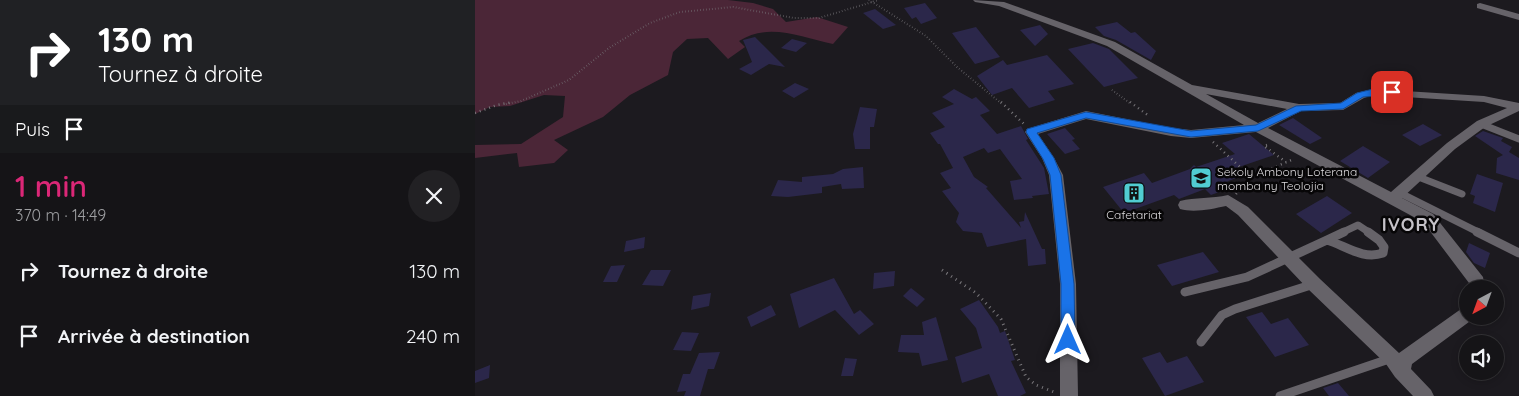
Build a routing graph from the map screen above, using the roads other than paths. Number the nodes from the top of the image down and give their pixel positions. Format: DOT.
graph roads {
  1 [pos="978,0"];
  2 [pos="1480,6"];
  3 [pos="1519,16"];
  4 [pos="1183,85"];
  5 [pos="1518,107"];
  6 [pos="1299,108"];
  7 [pos="1481,124"];
  8 [pos="1258,128"];
  9 [pos="1519,139"];
  10 [pos="1416,176"];
  11 [pos="1463,194"];
  12 [pos="1396,196"];
  13 [pos="1185,206"];
  14 [pos="1327,240"];
  15 [pos="1519,252"];
  16 [pos="1290,258"];
  17 [pos="1475,280"];
  18 [pos="1313,284"];
  19 [pos="1185,292"];
  20 [pos="1459,320"];
  21 [pos="1201,342"];
  22 [pos="1396,365"];
  23 [pos="1069,396"];
  24 [pos="1280,396"];
  25 [pos="1425,396"];
  1 -- 4 [label="street"];
  2 -- 3 [label="street"];
  4 -- 6 [label="street"];
  4 -- 8 [label="street"];
  5 -- 6 [label="street"];
  5 -- 7 [label="street"];
  6 -- 8 [label="street"];
  7 -- 9 [label="lane"];
  7 -- 10 [label="street"];
  8 -- 12 [label="street"];
  8 -- 23 [label="street"];
  10 -- 11 [label="lane"];
  10 -- 12 [label="street"];
  12 -- 15 [label="lane"];
  12 -- 17 [label="street"];
  13 -- 16 [label="street"];
  14 -- 14 [label="lane"];
  14 -- 16 [label="lane"];
  16 -- 18 [label="street"];
  16 -- 19 [label="lane"];
  18 -- 21 [label="lane"];
  18 -- 22 [label="street"];
  20 -- 22 [label="street"];
  22 -- 24 [label="lane"];
  22 -- 25 [label="street"];
}
